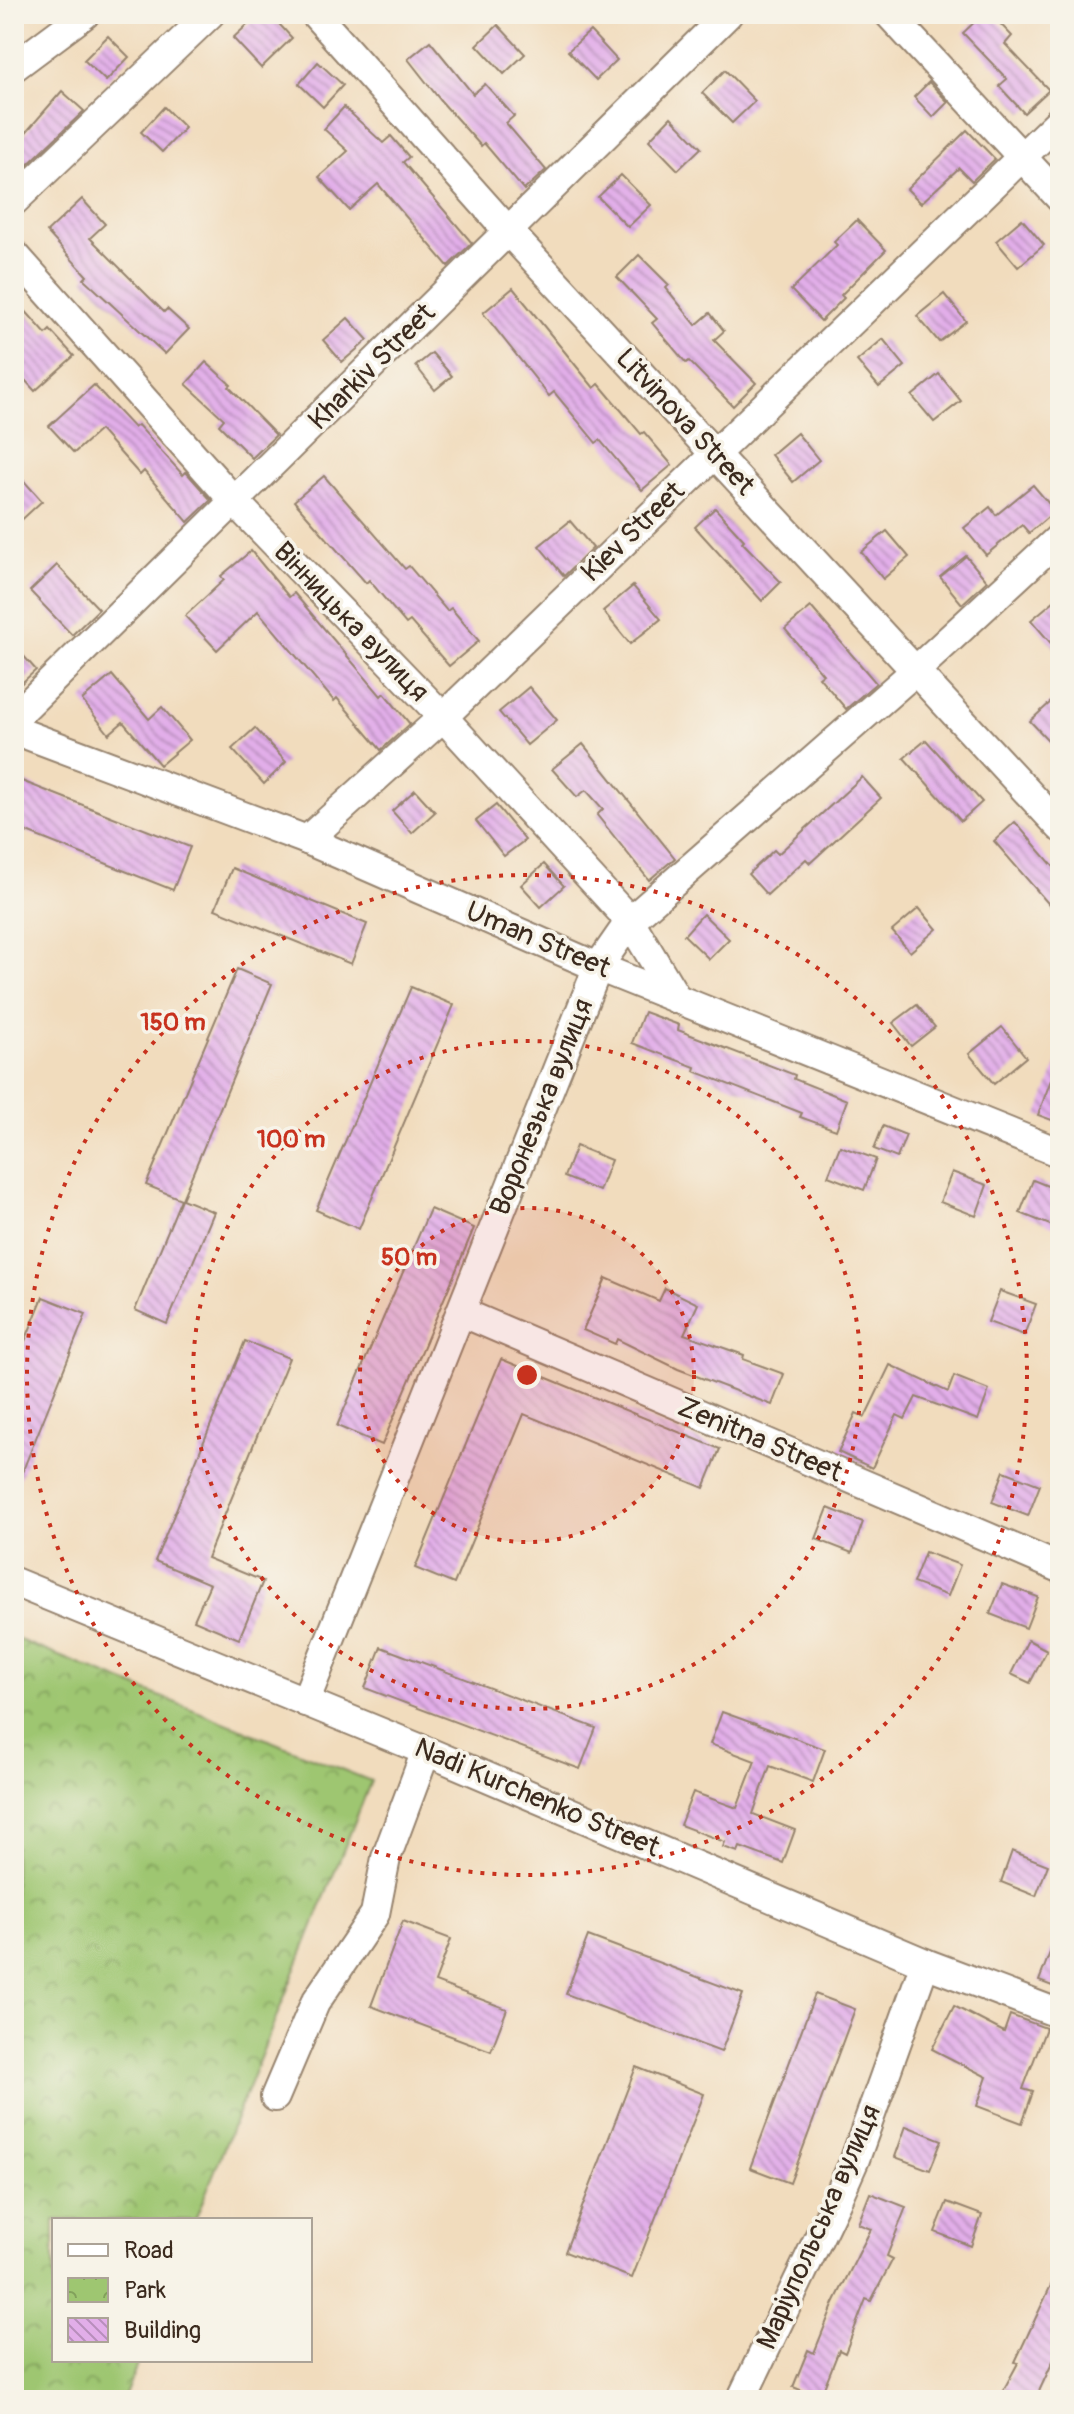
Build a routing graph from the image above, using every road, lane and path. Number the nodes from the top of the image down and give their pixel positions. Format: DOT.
graph roads {
  1 [pos="85,14"];
  2 [pos="210,14"];
  3 [pos="315,14"];
  4 [pos="728,14"];
  5 [pos="889,14"];
  6 [pos="14,67"];
  7 [pos="1060,120"];
  8 [pos="1022,159"];
  9 [pos="1060,198"];
  10 [pos="14,201"];
  11 [pos="509,232"];
  12 [pos="14,254"];
  13 [pos="714,453"];
  14 [pos="235,502"];
  15 [pos="1060,537"];
  16 [pos="914,672"];
  17 [pos="443,717"];
  18 [pos="14,718"];
  19 [pos="14,730"];
  20 [pos="1060,827"];
  21 [pos="307,840"];
  22 [pos="630,921"];
  23 [pos="598,967"];
  24 [pos="677,999"];
  25 [pos="1060,1153"];
  26 [pos="461,1312"];
  27 [pos="1060,1568"];
  28 [pos="14,1582"];
  29 [pos="305,1702"];
  30 [pos="426,1751"];
  31 [pos="925,1963"];
  32 [pos="1060,2014"];
  33 [pos="275,2097"];
  34 [pos="741,2400"];
  1 -- 6 [label="street"];
  2 -- 10 [label="street"];
  3 -- 11 [label="street, Litvinova Street"];
  4 -- 11 [label="street, Kharkiv Street"];
  5 -- 8 [label="street"];
  7 -- 8 [label="street, Kiev Street"];
  8 -- 9 [label="street"];
  8 -- 13 [label="street, Kiev Street"];
  11 -- 13 [label="street, Litvinova Street"];
  11 -- 14 [label="street, Kharkiv Street"];
  12 -- 14 [label="street, Вінницька вулиця"];
  13 -- 16 [label="street, Litvinova Street"];
  13 -- 17 [label="street, Kiev Street"];
  14 -- 17 [label="street, Вінницька вулиця"];
  14 -- 18 [label="street, Kharkiv Street"];
  15 -- 16 [label="street, Воронезька вулиця"];
  16 -- 20 [label="street, Litvinova Street"];
  16 -- 22 [label="street, Воронезька вулиця"];
  17 -- 21 [label="street, Kiev Street"];
  17 -- 22 [label="street, Вінницька вулиця"];
  19 -- 21 [label="street, Uman Street"];
  21 -- 23 [label="street, Uman Street"];
  22 -- 23 [label="street, Воронезька вулиця"];
  22 -- 24 [label="street, Вінницька вулиця"];
  23 -- 24 [label="street, Uman Street"];
  23 -- 26 [label="street, Воронезька вулиця"];
  24 -- 25 [label="street, Uman Street"];
  26 -- 27 [label="street, Zenitna Street"];
  26 -- 29 [label="street, Воронезька вулиця"];
  28 -- 29 [label="street, Nadi Kurchenko Street"];
  29 -- 30 [label="street, Nadi Kurchenko Street"];
  30 -- 31 [label="street, Nadi Kurchenko Street"];
  30 -- 33 [label="street"];
  31 -- 32 [label="street, Nadi Kurchenko Street"];
  31 -- 34 [label="street, Маріупольська вулиця"];
}
